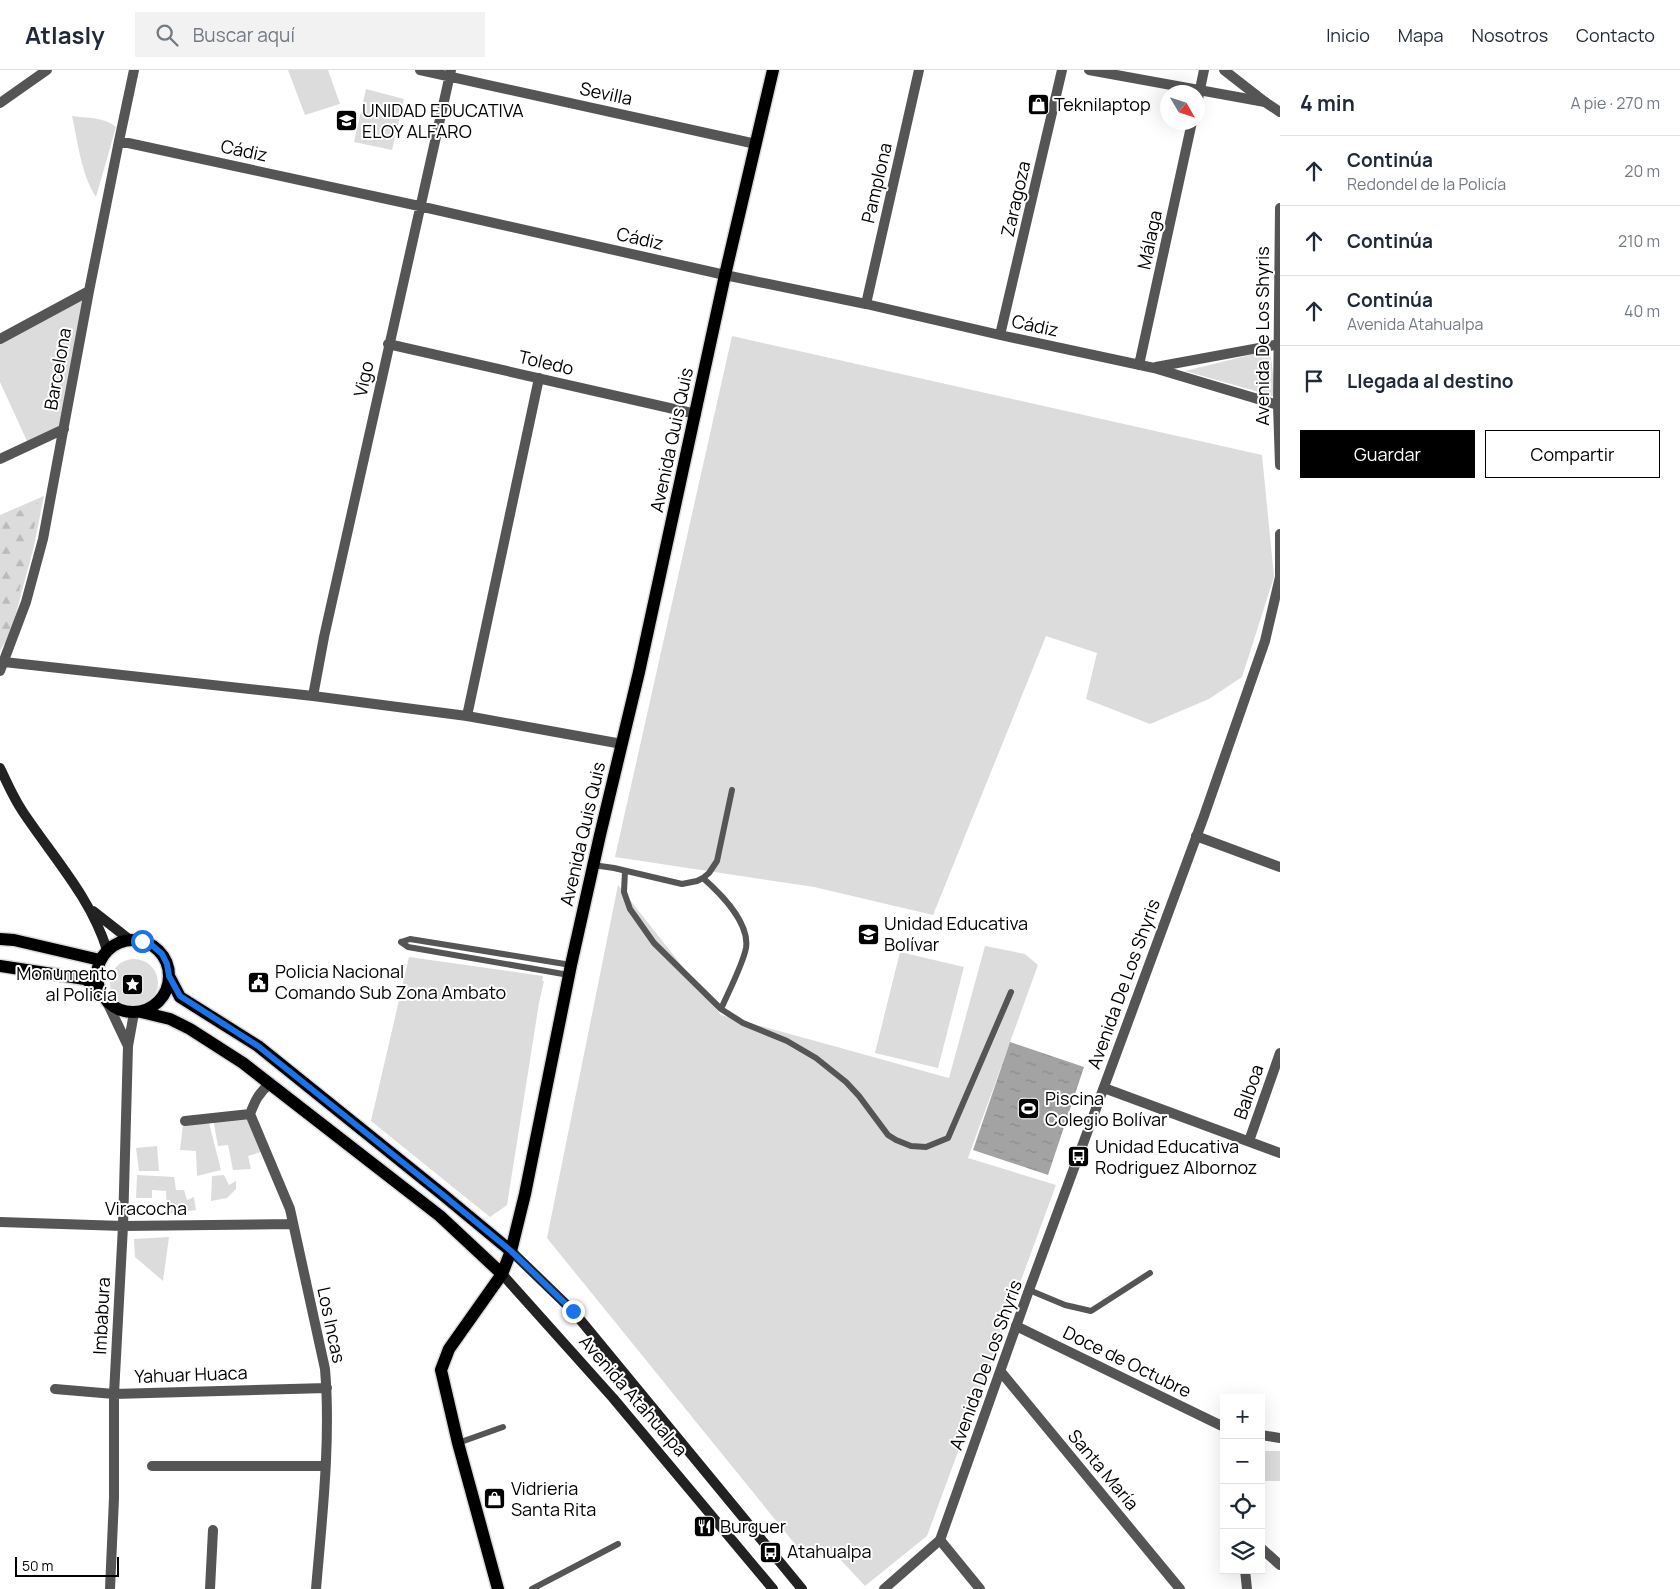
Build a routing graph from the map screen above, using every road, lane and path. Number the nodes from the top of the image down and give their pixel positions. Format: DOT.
graph roads {
  1 [pos="47,70"];
  2 [pos="134,70"];
  3 [pos="420,70"];
  4 [pos="773,70"];
  5 [pos="919,70"];
  6 [pos="1062,70"];
  7 [pos="1089,70"];
  8 [pos="1204,70"];
  9 [pos="1224,70"];
  10 [pos="450,73"];
  11 [pos="1200,85"];
  12 [pos="1160,86"];
  13 [pos="1205,96"];
  14 [pos="1265,102"];
  15 [pos="0,103"];
  16 [pos="1280,112"];
  17 [pos="1190,130"];
  18 [pos="118,141"];
  19 [pos="756,144"];
  20 [pos="420,206"];
  21 [pos="1280,208"];
  22 [pos="725,275"];
  23 [pos="89,291"];
  24 [pos="866,304"];
  25 [pos="1000,335"];
  26 [pos="0,339"];
  27 [pos="388,344"];
  28 [pos="1280,344"];
  29 [pos="1139,365"];
  30 [pos="1154,368"];
  31 [pos="539,378"];
  32 [pos="1278,405"];
  33 [pos="696,414"];
  34 [pos="64,429"];
  35 [pos="0,459"];
  36 [pos="1280,465"];
  37 [pos="1280,534"];
  38 [pos="1280,577"];
  39 [pos="2,666"];
  40 [pos="313,696"];
  41 [pos="467,716"];
  42 [pos="622,744"];
  43 [pos="0,768"];
  44 [pos="732,790"];
  45 [pos="1196,836"];
  46 [pos="593,866"];
  47 [pos="1280,867"];
  48 [pos="625,871"];
  49 [pos="703,878"];
  50 [pos="90,908"];
  51 [pos="0,940"];
  52 [pos="130,940"];
  53 [pos="104,955"];
  54 [pos="0,966"];
  55 [pos="570,970"];
  56 [pos="169,976"];
  57 [pos="97,986"];
  58 [pos="1011,992"];
  59 [pos="108,1004"];
  60 [pos="721,1009"];
  61 [pos="138,1012"];
  62 [pos="128,1046"];
  63 [pos="1280,1053"];
  64 [pos="270,1084"];
  65 [pos="1104,1088"];
  66 [pos="250,1114"];
  67 [pos="185,1121"];
  68 [pos="1249,1141"];
  69 [pos="1280,1153"];
  70 [pos="0,1222"];
  71 [pos="293,1224"];
  72 [pos="123,1226"];
  73 [pos="511,1251"];
  74 [pos="1150,1273"];
  75 [pos="502,1274"];
  76 [pos="1029,1290"];
  77 [pos="1016,1326"];
  78 [pos="1001,1372"];
  79 [pos="327,1388"];
  80 [pos="56,1390"];
  81 [pos="114,1394"];
  82 [pos="1220,1425"];
  83 [pos="503,1427"];
  84 [pos="1265,1436"];
  85 [pos="1280,1438"];
  86 [pos="458,1443"];
  87 [pos="152,1466"];
  88 [pos="325,1466"];
  89 [pos="213,1530"];
  90 [pos="940,1540"];
  91 [pos="618,1544"];
  92 [pos="1265,1552"];
  93 [pos="1280,1565"];
  94 [pos="1245,1574"];
  95 [pos="110,1589"];
  96 [pos="210,1589"];
  97 [pos="316,1589"];
  98 [pos="498,1589"];
  99 [pos="532,1589"];
  100 [pos="773,1589"];
  101 [pos="802,1589"];
  102 [pos="884,1589"];
  103 [pos="980,1589"];
  104 [pos="1180,1589"];
  105 [pos="1247,1589"];
  1 -- 15 [label="street"];
  2 -- 18 [label="street, Barcelona"];
  3 -- 10 [label="street, Sevilla"];
  4 -- 19 [label="main road, Avenida Quis Quis"];
  5 -- 24 [label="street, Pamplona"];
  6 -- 25 [label="street, Zaragoza"];
  7 -- 12 [label="street"];
  8 -- 11 [label="street"];
  9 -- 14 [label="street"];
  10 -- 19 [label="street, Sevilla"];
  10 -- 20 [label="street, Vigo"];
  13 -- 14 [label="street"];
  14 -- 16 [label="street"];
  17 -- 29 [label="street, Málaga"];
  18 -- 20 [label="street, Cádiz"];
  18 -- 23 [label="street, Barcelona"];
  19 -- 22 [label="main road, Avenida Quis Quis"];
  20 -- 22 [label="street, Cádiz"];
  20 -- 27 [label="street, Vigo"];
  21 -- 28 [label="street, Avenida De Los Shyris"];
  22 -- 24 [label="street, Cádiz"];
  22 -- 33 [label="main road, Avenida Quis Quis"];
  23 -- 26 [label="street"];
  23 -- 34 [label="street, Barcelona"];
  24 -- 25 [label="street, Cádiz"];
  25 -- 29 [label="street, Cádiz"];
  27 -- 31 [label="street, Toledo"];
  27 -- 40 [label="street, Vigo"];
  28 -- 30 [label="street, Cádiz"];
  28 -- 32 [label="street, Avenida De Los Shyris"];
  29 -- 30 [label="street, Cádiz"];
  30 -- 32 [label="street, Cádiz"];
  31 -- 33 [label="street, Toledo"];
  31 -- 41 [label="street"];
  32 -- 36 [label="street, Avenida De Los Shyris"];
  33 -- 42 [label="main road, Avenida Quis Quis"];
  34 -- 35 [label="street"];
  34 -- 39 [label="street, Barcelona"];
  37 -- 38 [label="street, Avenida De Los Shyris"];
  38 -- 45 [label="street, Avenida De Los Shyris"];
  39 -- 40 [label="street"];
  40 -- 41 [label="street"];
  41 -- 42 [label="street"];
  42 -- 46 [label="main road, Avenida Quis Quis"];
  43 -- 50 [label="main road"];
  44 -- 49 [label="lane"];
  45 -- 47 [label="street"];
  45 -- 65 [label="street, Avenida De Los Shyris"];
  46 -- 48 [label="lane"];
  46 -- 55 [label="main road, Avenida Quis Quis"];
  48 -- 49 [label="lane"];
  48 -- 60 [label="lane"];
  49 -- 60 [label="lane"];
  50 -- 52 [label="main road"];
  50 -- 53 [label="main road"];
  51 -- 53 [label="main road"];
  52 -- 53 [label="main road"];
  52 -- 56 [label="main road"];
  53 -- 57 [label="main road"];
  54 -- 57 [label="main road"];
  55 -- 55 [label="lane"];
  55 -- 73 [label="main road, Avenida Quis Quis"];
  56 -- 61 [label="main road"];
  56 -- 73 [label="main road"];
  57 -- 59 [label="main road"];
  58 -- 60 [label="lane"];
  59 -- 61 [label="main road"];
  59 -- 62 [label="street, Imbabura"];
  61 -- 62 [label="street, Imbabura"];
  61 -- 64 [label="main road, Avenida Atahualpa"];
  62 -- 72 [label="street, Imbabura"];
  63 -- 68 [label="street, Balboa"];
  64 -- 66 [label="street"];
  64 -- 75 [label="main road, Avenida Atahualpa"];
  65 -- 68 [label="street"];
  65 -- 76 [label="street, Avenida De Los Shyris"];
  66 -- 67 [label="street"];
  66 -- 71 [label="street, Los Incas"];
  68 -- 69 [label="street"];
  70 -- 72 [label="street, Viracocha"];
  71 -- 72 [label="street, Viracocha"];
  71 -- 79 [label="street, Los Incas"];
  72 -- 81 [label="street, Imbabura"];
  73 -- 75 [label="main road, Avenida Quis Quis"];
  73 -- 101 [label="main road, Avenida Atahualpa"];
  74 -- 76 [label="lane"];
  75 -- 86 [label="main road, Avenida Quis Quis"];
  75 -- 100 [label="main road, Avenida Atahualpa"];
  76 -- 77 [label="street, Avenida De Los Shyris"];
  77 -- 78 [label="street, Avenida De Los Shyris"];
  77 -- 82 [label="street, Doce de Octubre"];
  78 -- 90 [label="street, Avenida De Los Shyris"];
  78 -- 104 [label="street, Santa María"];
  79 -- 81 [label="street, Yahuar Huaca"];
  79 -- 88 [label="street, Los Incas"];
  80 -- 81 [label="street, Yahuar Huaca"];
  81 -- 95 [label="street, Imbabura"];
  83 -- 86 [label="lane"];
  84 -- 85 [label="street"];
  86 -- 98 [label="main road, Avenida Quis Quis"];
  87 -- 88 [label="street"];
  88 -- 97 [label="street, Los Incas"];
  89 -- 96 [label="street"];
  90 -- 102 [label="street, Avenida De Los Shyris"];
  90 -- 103 [label="street"];
  91 -- 99 [label="lane"];
  92 -- 93 [label="street"];
  94 -- 105 [label="street"];
}
